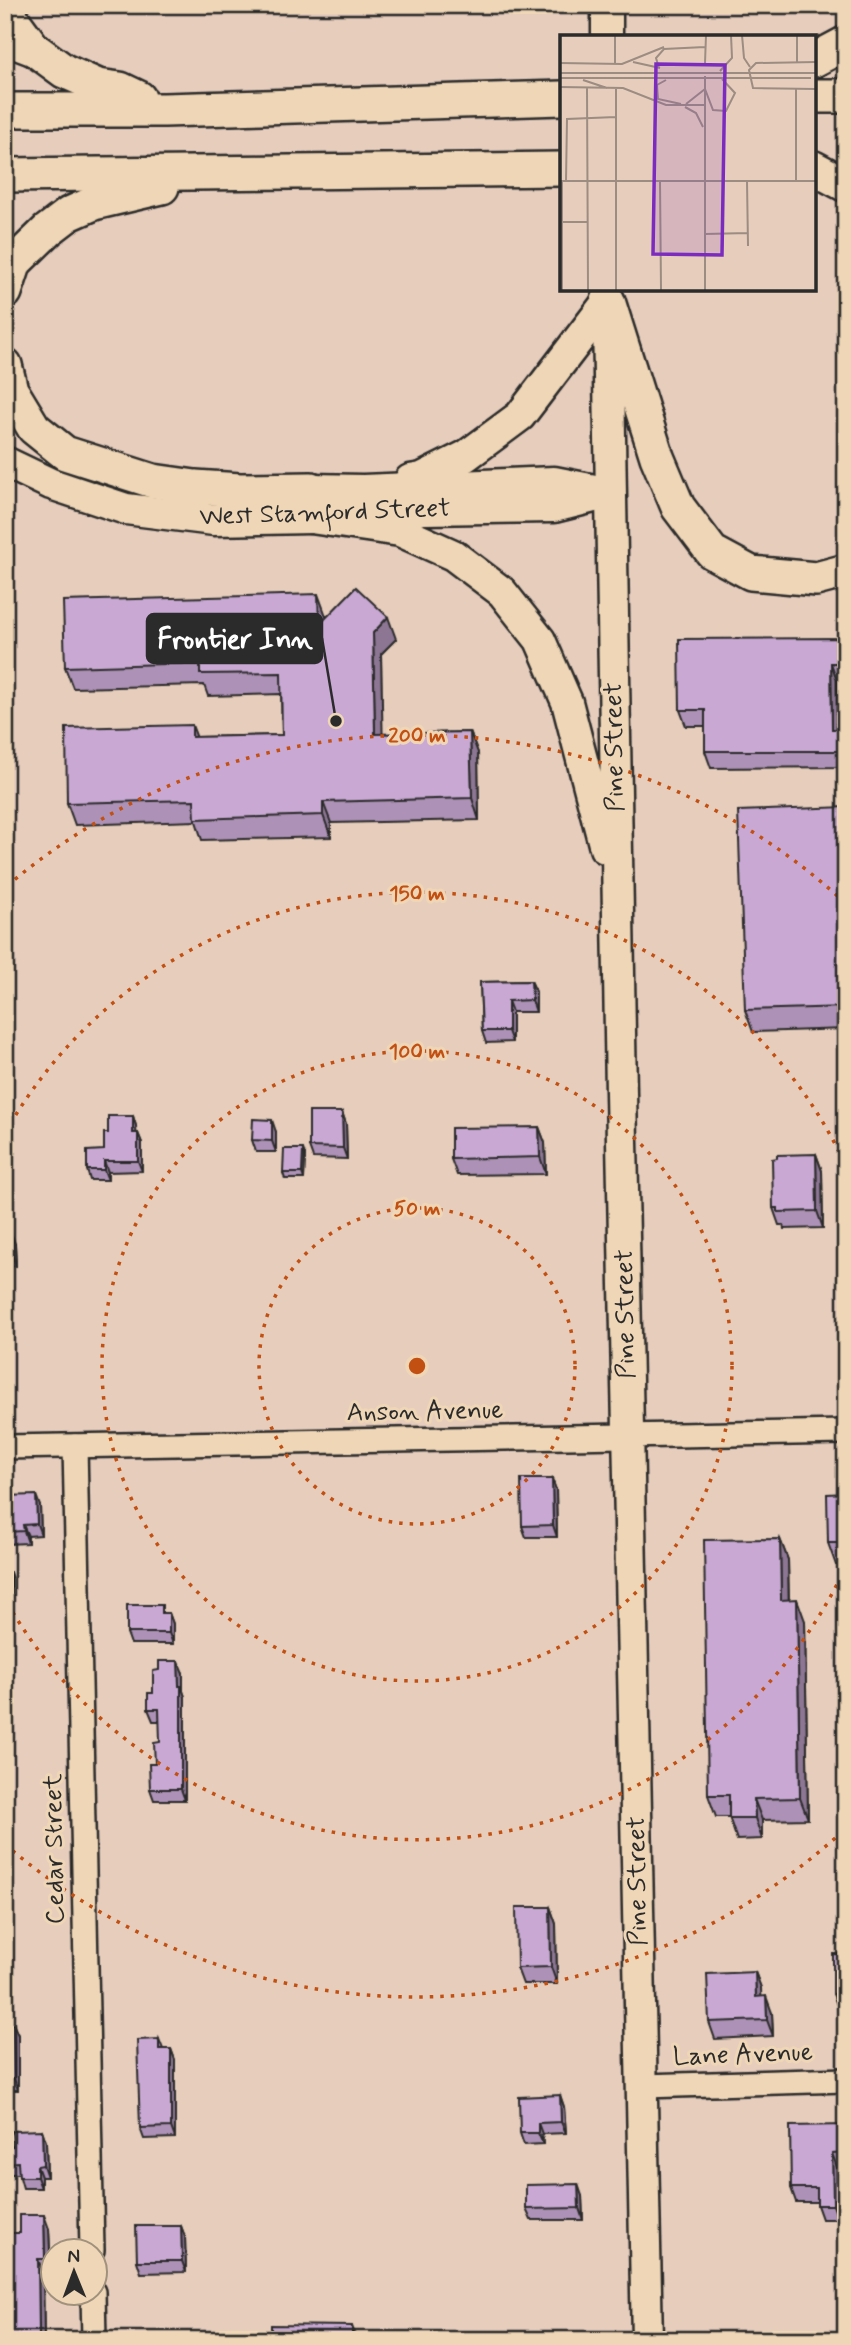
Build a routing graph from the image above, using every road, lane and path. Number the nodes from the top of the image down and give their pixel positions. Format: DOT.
graph roads {
  1 [pos="6,5"];
  2 [pos="607,5"];
  3 [pos="607,35"];
  4 [pos="20,43"];
  5 [pos="846,43"];
  6 [pos="816,59"];
  7 [pos="816,96"];
  8 [pos="846,96"];
  9 [pos="560,98"];
  10 [pos="5,110"];
  11 [pos="164,110"];
  12 [pos="846,162"];
  13 [pos="816,165"];
  14 [pos="816,166"];
  15 [pos="560,170"];
  16 [pos="217,174"];
  17 [pos="5,175"];
  18 [pos="846,185"];
  19 [pos="9,276"];
  20 [pos="608,295"];
  21 [pos="5,365"];
  22 [pos="5,462"];
  23 [pos="363,490"];
  24 [pos="610,493"];
  25 [pos="311,504"];
  26 [pos="846,571"];
  27 [pos="617,895"];
  28 [pos="846,1432"];
  29 [pos="629,1437"];
  30 [pos="75,1446"];
  31 [pos="5,1447"];
  32 [pos="846,2080"];
  33 [pos="643,2086"];
  34 [pos="92,2236"];
  35 [pos="93,2306"];
  36 [pos="94,2340"];
  37 [pos="647,2340"];
  1 -- 4 [label="highway"];
  2 -- 3 [label="main road"];
  4 -- 11 [label="highway"];
  5 -- 6 [label="highway"];
  7 -- 8 [label="highway"];
  9 -- 11 [label="highway"];
  10 -- 11 [label="highway"];
  12 -- 13 [label="highway"];
  14 -- 18 [label="highway"];
  15 -- 16 [label="highway"];
  16 -- 17 [label="highway"];
  16 -- 19 [label="highway"];
  20 -- 23 [label="main road"];
  20 -- 24 [label="main road, Pine Street"];
  20 -- 26 [label="highway"];
  21 -- 25 [label="highway"];
  22 -- 25 [label="main road, West Stamford Street"];
  23 -- 24 [label="main road"];
  23 -- 25 [label="main road"];
  24 -- 25 [label="main road, West Stamford Street"];
  24 -- 27 [label="main road, Pine Street"];
  25 -- 27 [label="main road"];
  27 -- 29 [label="main road, Pine Street"];
  28 -- 29 [label="street, Anson Avenue"];
  29 -- 30 [label="street, Anson Avenue"];
  29 -- 33 [label="main road, Pine Street"];
  30 -- 31 [label="street, Anson Avenue"];
  30 -- 34 [label="street, Cedar Street"];
  32 -- 33 [label="street, Lane Avenue"];
  33 -- 37 [label="main road, Pine Street"];
  35 -- 36 [label="street"];
}
